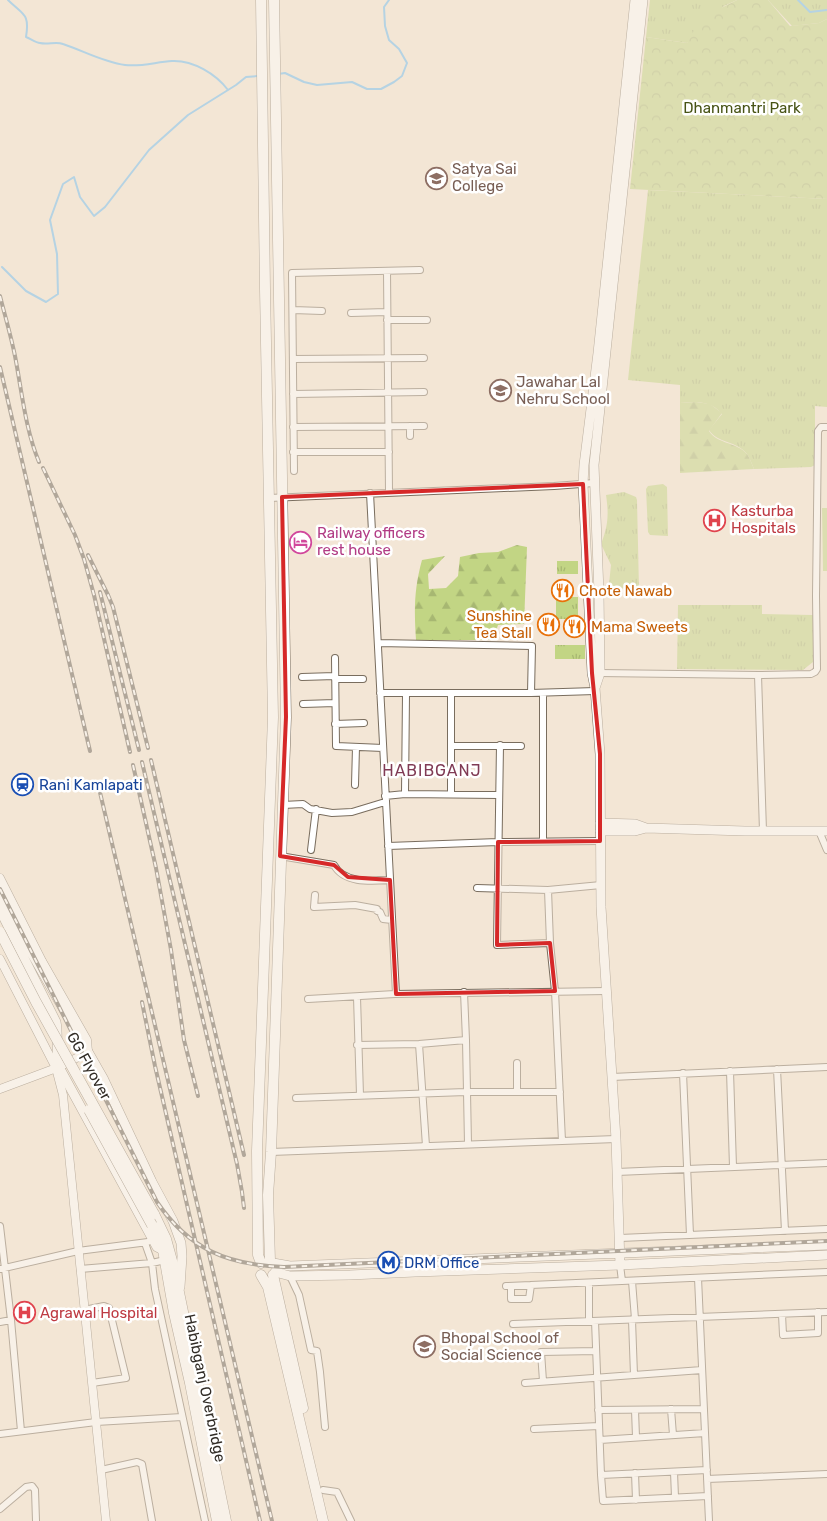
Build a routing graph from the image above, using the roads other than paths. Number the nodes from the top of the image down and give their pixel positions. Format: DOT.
graph roads {
  1 [pos="261,0"];
  2 [pos="274,0"];
  3 [pos="636,0"];
  4 [pos="643,0"];
  5 [pos="627,115"];
  6 [pos="617,207"];
  7 [pos="420,270"];
  8 [pos="387,271"];
  9 [pos="293,310"];
  10 [pos="322,310"];
  11 [pos="387,312"];
  12 [pos="351,313"];
  13 [pos="387,320"];
  14 [pos="427,320"];
  15 [pos="388,358"];
  16 [pos="424,358"];
  17 [pos="293,359"];
  18 [pos="424,392"];
  19 [pos="388,393"];
  20 [pos="293,394"];
  21 [pos="293,426"];
  22 [pos="410,426"];
  23 [pos="424,426"];
  24 [pos="388,427"];
  25 [pos="827,427"];
  26 [pos="410,436"];
  27 [pos="293,452"];
  28 [pos="389,452"];
  29 [pos="294,471"];
  30 [pos="594,483"];
  31 [pos="583,484"];
  32 [pos="389,492"];
  33 [pos="370,493"];
  34 [pos="282,497"];
  35 [pos="269,498"];
  36 [pos="599,587"];
  37 [pos="589,588"];
  38 [pos="378,643"];
  39 [pos="335,658"];
  40 [pos="596,673"];
  41 [pos="758,675"];
  42 [pos="302,676"];
  43 [pos="335,677"];
  44 [pos="363,679"];
  45 [pos="595,689"];
  46 [pos="380,693"];
  47 [pos="531,693"];
  48 [pos="542,693"];
  49 [pos="406,694"];
  50 [pos="450,694"];
  51 [pos="335,703"];
  52 [pos="303,704"];
  53 [pos="364,723"];
  54 [pos="335,724"];
  55 [pos="500,745"];
  56 [pos="451,746"];
  57 [pos="521,746"];
  58 [pos="356,747"];
  59 [pos="383,748"];
  60 [pos="355,785"];
  61 [pos="405,794"];
  62 [pos="451,794"];
  63 [pos="499,795"];
  64 [pos="385,799"];
  65 [pos="283,805"];
  66 [pos="316,809"];
  67 [pos="600,827"];
  68 [pos="763,831"];
  69 [pos="823,831"];
  70 [pos="543,841"];
  71 [pos="600,841"];
  72 [pos="498,842"];
  73 [pos="388,846"];
  74 [pos="311,850"];
  75 [pos="827,850"];
  76 [pos="280,856"];
  77 [pos="0,878"];
  78 [pos="390,880"];
  79 [pos="601,885"];
  80 [pos="477,888"];
  81 [pos="498,888"];
  82 [pos="548,890"];
  83 [pos="315,895"];
  84 [pos="0,898"];
  85 [pos="0,910"];
  86 [pos="392,920"];
  87 [pos="0,932"];
  88 [pos="550,943"];
  89 [pos="0,947"];
  90 [pos="0,960"];
  91 [pos="555,991"];
  92 [pos="607,991"];
  93 [pos="468,992"];
  94 [pos="396,994"];
  95 [pos="357,997"];
  96 [pos="308,999"];
  97 [pos="262,1012"];
  98 [pos="276,1013"];
  99 [pos="466,1040"];
  100 [pos="419,1044"];
  101 [pos="357,1045"];
  102 [pos="88,1052"];
  103 [pos="517,1063"];
  104 [pos="58,1067"];
  105 [pos="827,1067"];
  106 [pos="777,1070"];
  107 [pos="730,1071"];
  108 [pos="682,1073"];
  109 [pos="612,1077"];
  110 [pos="0,1090"];
  111 [pos="466,1092"];
  112 [pos="517,1092"];
  113 [pos="560,1092"];
  114 [pos="422,1093"];
  115 [pos="360,1095"];
  116 [pos="296,1098"];
  117 [pos="616,1139"];
  118 [pos="562,1141"];
  119 [pos="468,1144"];
  120 [pos="426,1146"];
  121 [pos="271,1152"];
  122 [pos="827,1163"];
  123 [pos="782,1165"];
  124 [pos="733,1168"];
  125 [pos="686,1170"];
  126 [pos="617,1172"];
  127 [pos="0,1226"];
  128 [pos="827,1229"];
  129 [pos="785,1231"];
  130 [pos="690,1235"];
  131 [pos="620,1238"];
  132 [pos="149,1242"];
  133 [pos="827,1245"];
  134 [pos="78,1251"];
  135 [pos="620,1254"];
  136 [pos="827,1254"];
  137 [pos="164,1255"];
  138 [pos="152,1263"];
  139 [pos="620,1265"];
  140 [pos="270,1267"];
  141 [pos="174,1268"];
  142 [pos="2,1269"];
  143 [pos="80,1269"];
  144 [pos="827,1272"];
  145 [pos="290,1276"];
  146 [pos="698,1278"];
  147 [pos="622,1281"];
  148 [pos="632,1281"];
  149 [pos="589,1282"];
  150 [pos="531,1285"];
  151 [pos="180,1292"];
  152 [pos="84,1310"];
  153 [pos="818,1312"];
  154 [pos="827,1312"];
  155 [pos="782,1314"];
  156 [pos="700,1317"];
  157 [pos="11,1320"];
  158 [pos="634,1320"];
  159 [pos="592,1321"];
  160 [pos="0,1322"];
  161 [pos="513,1324"];
  162 [pos="596,1351"];
  163 [pos="702,1370"];
  164 [pos="634,1375"];
  165 [pos="597,1378"];
  166 [pos="543,1381"];
  167 [pos="92,1383"];
  168 [pos="525,1383"];
  169 [pos="671,1409"];
  170 [pos="704,1409"];
  171 [pos="598,1410"];
  172 [pos="635,1410"];
  173 [pos="182,1417"];
  174 [pos="96,1422"];
  175 [pos="599,1426"];
  176 [pos="325,1427"];
  177 [pos="203,1429"];
  178 [pos="534,1429"];
  179 [pos="21,1431"];
  180 [pos="705,1433"];
  181 [pos="0,1434"];
  182 [pos="673,1435"];
  183 [pos="636,1437"];
  184 [pos="600,1440"];
  185 [pos="101,1470"];
  186 [pos="706,1470"];
  187 [pos="674,1472"];
  188 [pos="635,1473"];
  189 [pos="827,1474"];
  190 [pos="601,1475"];
  191 [pos="707,1479"];
  192 [pos="323,1490"];
  193 [pos="708,1496"];
  194 [pos="675,1497"];
  195 [pos="636,1500"];
  196 [pos="0,1509"];
  197 [pos="36,1521"];
  198 [pos="106,1521"];
  199 [pos="152,1521"];
  200 [pos="204,1521"];
  201 [pos="217,1521"];
  202 [pos="226,1521"];
  203 [pos="323,1521"];
  204 [pos="330,1521"];
  205 [pos="351,1521"];
  206 [pos="709,1521"];
  1 -- 35 [label="main road"];
  2 -- 34 [label="main road"];
  3 -- 5 [label="main road"];
  4 -- 5 [label="main road"];
  5 -- 6 [label="main road"];
  6 -- 30 [label="main road"];
  6 -- 31 [label="main road"];
  7 -- 8 [label="street"];
  8 -- 9 [label="street"];
  8 -- 11 [label="street"];
  9 -- 10 [label="street"];
  9 -- 17 [label="street"];
  11 -- 12 [label="street"];
  11 -- 13 [label="street"];
  13 -- 14 [label="street"];
  13 -- 15 [label="street"];
  15 -- 16 [label="street"];
  15 -- 17 [label="street"];
  15 -- 19 [label="street"];
  17 -- 20 [label="street"];
  18 -- 19 [label="street"];
  19 -- 20 [label="street"];
  19 -- 24 [label="street"];
  20 -- 21 [label="street"];
  21 -- 24 [label="street"];
  21 -- 27 [label="street"];
  22 -- 23 [label="street"];
  22 -- 24 [label="street"];
  22 -- 26 [label="street"];
  24 -- 28 [label="street"];
  25 -- 41 [label="street"];
  27 -- 28 [label="street"];
  27 -- 29 [label="street"];
  28 -- 32 [label="street"];
  30 -- 31 [label="street"];
  30 -- 36 [label="main road"];
  31 -- 32 [label="street"];
  31 -- 37 [label="main road"];
  32 -- 33 [label="street"];
  33 -- 34 [label="street"];
  33 -- 38 [label="street"];
  34 -- 35 [label="street"];
  34 -- 65 [label="main road"];
  35 -- 97 [label="main road"];
  36 -- 37 [label="main road"];
  36 -- 40 [label="main road"];
  37 -- 40 [label="main road"];
  38 -- 46 [label="street"];
  38 -- 47 [label="street"];
  39 -- 43 [label="street"];
  40 -- 41 [label="street"];
  40 -- 45 [label="main road"];
  41 -- 68 [label="street"];
  42 -- 43 [label="street"];
  43 -- 44 [label="street"];
  43 -- 51 [label="street"];
  45 -- 48 [label="street"];
  45 -- 67 [label="main road"];
  46 -- 49 [label="street"];
  46 -- 59 [label="street"];
  47 -- 48 [label="street"];
  47 -- 50 [label="street"];
  48 -- 70 [label="street"];
  49 -- 50 [label="street"];
  49 -- 61 [label="street"];
  50 -- 56 [label="street"];
  51 -- 52 [label="street"];
  51 -- 54 [label="street"];
  53 -- 54 [label="street"];
  54 -- 58 [label="street"];
  55 -- 56 [label="street"];
  55 -- 57 [label="street"];
  55 -- 63 [label="street"];
  56 -- 62 [label="street"];
  58 -- 59 [label="street"];
  58 -- 60 [label="street"];
  59 -- 64 [label="street"];
  61 -- 62 [label="street"];
  61 -- 64 [label="street"];
  62 -- 63 [label="street"];
  63 -- 72 [label="street"];
  64 -- 66 [label="street"];
  64 -- 73 [label="street"];
  65 -- 66 [label="street"];
  65 -- 76 [label="main road"];
  66 -- 74 [label="street"];
  67 -- 68 [label="main road"];
  67 -- 71 [label="main road"];
  68 -- 69 [label="main road"];
  69 -- 75 [label="street"];
  70 -- 71 [label="street"];
  70 -- 72 [label="street"];
  71 -- 79 [label="main road"];
  72 -- 73 [label="street"];
  72 -- 81 [label="street"];
  73 -- 78 [label="street"];
  76 -- 78 [label="street"];
  76 -- 98 [label="main road"];
  77 -- 102 [label="street"];
  78 -- 86 [label="street"];
  79 -- 82 [label="street"];
  79 -- 92 [label="main road"];
  80 -- 81 [label="street"];
  81 -- 82 [label="street"];
  81 -- 88 [label="street"];
  82 -- 88 [label="street"];
  83 -- 86 [label="street"];
  84 -- 102 [label="main road"];
  85 -- 104 [label="main road"];
  86 -- 94 [label="street"];
  87 -- 141 [label="main road, GG Flyover, bridge"];
  88 -- 91 [label="street"];
  89 -- 137 [label="main road, GG Flyover, bridge"];
  90 -- 104 [label="street"];
  91 -- 92 [label="street"];
  91 -- 93 [label="street"];
  91 -- 113 [label="street"];
  92 -- 109 [label="main road"];
  93 -- 94 [label="street"];
  93 -- 99 [label="street"];
  94 -- 95 [label="street"];
  95 -- 96 [label="street"];
  95 -- 101 [label="street"];
  97 -- 98 [label="main road"];
  97 -- 140 [label="main road"];
  98 -- 121 [label="main road"];
  99 -- 100 [label="street"];
  99 -- 111 [label="street"];
  100 -- 101 [label="street"];
  100 -- 114 [label="street"];
  101 -- 115 [label="street"];
  102 -- 104 [label="street"];
  102 -- 151 [label="main road"];
  103 -- 112 [label="street"];
  104 -- 110 [label="street"];
  104 -- 132 [label="main road"];
  104 -- 134 [label="street"];
  105 -- 106 [label="street"];
  106 -- 107 [label="street"];
  106 -- 123 [label="street"];
  107 -- 108 [label="street"];
  107 -- 124 [label="street"];
  108 -- 109 [label="street"];
  108 -- 125 [label="street"];
  109 -- 117 [label="main road"];
  111 -- 112 [label="street"];
  111 -- 114 [label="street"];
  111 -- 119 [label="street"];
  112 -- 113 [label="street"];
  113 -- 118 [label="street"];
  114 -- 115 [label="street"];
  114 -- 120 [label="street"];
  115 -- 116 [label="street"];
  117 -- 118 [label="street"];
  117 -- 126 [label="main road"];
  118 -- 119 [label="street"];
  119 -- 120 [label="street"];
  120 -- 121 [label="street"];
  121 -- 140 [label="main road"];
  122 -- 123 [label="street"];
  123 -- 124 [label="street"];
  123 -- 129 [label="street"];
  124 -- 125 [label="street"];
  125 -- 126 [label="street"];
  125 -- 130 [label="street"];
  126 -- 131 [label="main road"];
  127 -- 142 [label="street"];
  128 -- 129 [label="street"];
  129 -- 130 [label="street"];
  130 -- 131 [label="street"];
  131 -- 135 [label="main road"];
  132 -- 134 [label="street"];
  132 -- 137 [label="main road"];
  132 -- 138 [label="street"];
  133 -- 135 [label="main road"];
  134 -- 142 [label="street"];
  134 -- 143 [label="street"];
  135 -- 139 [label="main road"];
  135 -- 140 [label="main road"];
  136 -- 139 [label="main road"];
  137 -- 138 [label="street"];
  137 -- 177 [label="main road, Habibganj Overbridge"];
  138 -- 143 [label="street"];
  138 -- 173 [label="street"];
  139 -- 145 [label="main road"];
  139 -- 147 [label="street"];
  140 -- 145 [label="main road"];
  140 -- 192 [label="main road"];
  140 -- 203 [label="main road"];
  141 -- 151 [label="main road, Habibganj Overbridge"];
  142 -- 157 [label="street"];
  143 -- 152 [label="street"];
  144 -- 146 [label="street"];
  145 -- 176 [label="street"];
  146 -- 148 [label="street"];
  146 -- 156 [label="street"];
  147 -- 148 [label="street"];
  147 -- 149 [label="street"];
  148 -- 158 [label="street"];
  149 -- 150 [label="street"];
  149 -- 159 [label="street"];
  150 -- 150 [label="street"];
  151 -- 177 [label="main road, Habibganj Overbridge"];
  152 -- 167 [label="street"];
  152 -- 167 [label="street"];
  153 -- 154 [label="street"];
  153 -- 155 [label="street"];
  153 -- 155 [label="street"];
  155 -- 156 [label="street"];
  156 -- 158 [label="street"];
  156 -- 163 [label="street"];
  157 -- 160 [label="street"];
  157 -- 179 [label="street"];
  158 -- 159 [label="street"];
  158 -- 164 [label="street"];
  159 -- 161 [label="street"];
  159 -- 162 [label="street"];
  162 -- 165 [label="street"];
  162 -- 166 [label="street"];
  163 -- 164 [label="street"];
  163 -- 170 [label="street"];
  164 -- 165 [label="street"];
  165 -- 166 [label="street"];
  165 -- 171 [label="street"];
  166 -- 168 [label="street"];
  167 -- 174 [label="street"];
  169 -- 170 [label="street"];
  169 -- 172 [label="street"];
  169 -- 182 [label="street"];
  170 -- 180 [label="street"];
  171 -- 172 [label="street"];
  171 -- 175 [label="street"];
  172 -- 183 [label="street"];
  173 -- 174 [label="street"];
  173 -- 200 [label="street"];
  174 -- 179 [label="street"];
  174 -- 185 [label="street"];
  175 -- 178 [label="street"];
  175 -- 184 [label="street"];
  177 -- 201 [label="main road, Habibganj Overbridge"];
  177 -- 202 [label="main road, Habibganj Overbridge"];
  179 -- 181 [label="street"];
  180 -- 182 [label="street"];
  180 -- 186 [label="street"];
  182 -- 183 [label="street"];
  183 -- 184 [label="street"];
  184 -- 190 [label="street"];
  185 -- 198 [label="street"];
  185 -- 199 [label="street"];
  186 -- 187 [label="street"];
  186 -- 191 [label="street"];
  187 -- 188 [label="street"];
  187 -- 194 [label="street"];
  188 -- 190 [label="street"];
  188 -- 195 [label="street"];
  189 -- 191 [label="street"];
  190 -- 195 [label="street"];
  191 -- 193 [label="street"];
  192 -- 204 [label="main road"];
  192 -- 205 [label="street"];
  193 -- 194 [label="street"];
  193 -- 206 [label="street"];
  194 -- 195 [label="street"];
  196 -- 197 [label="street"];
}
